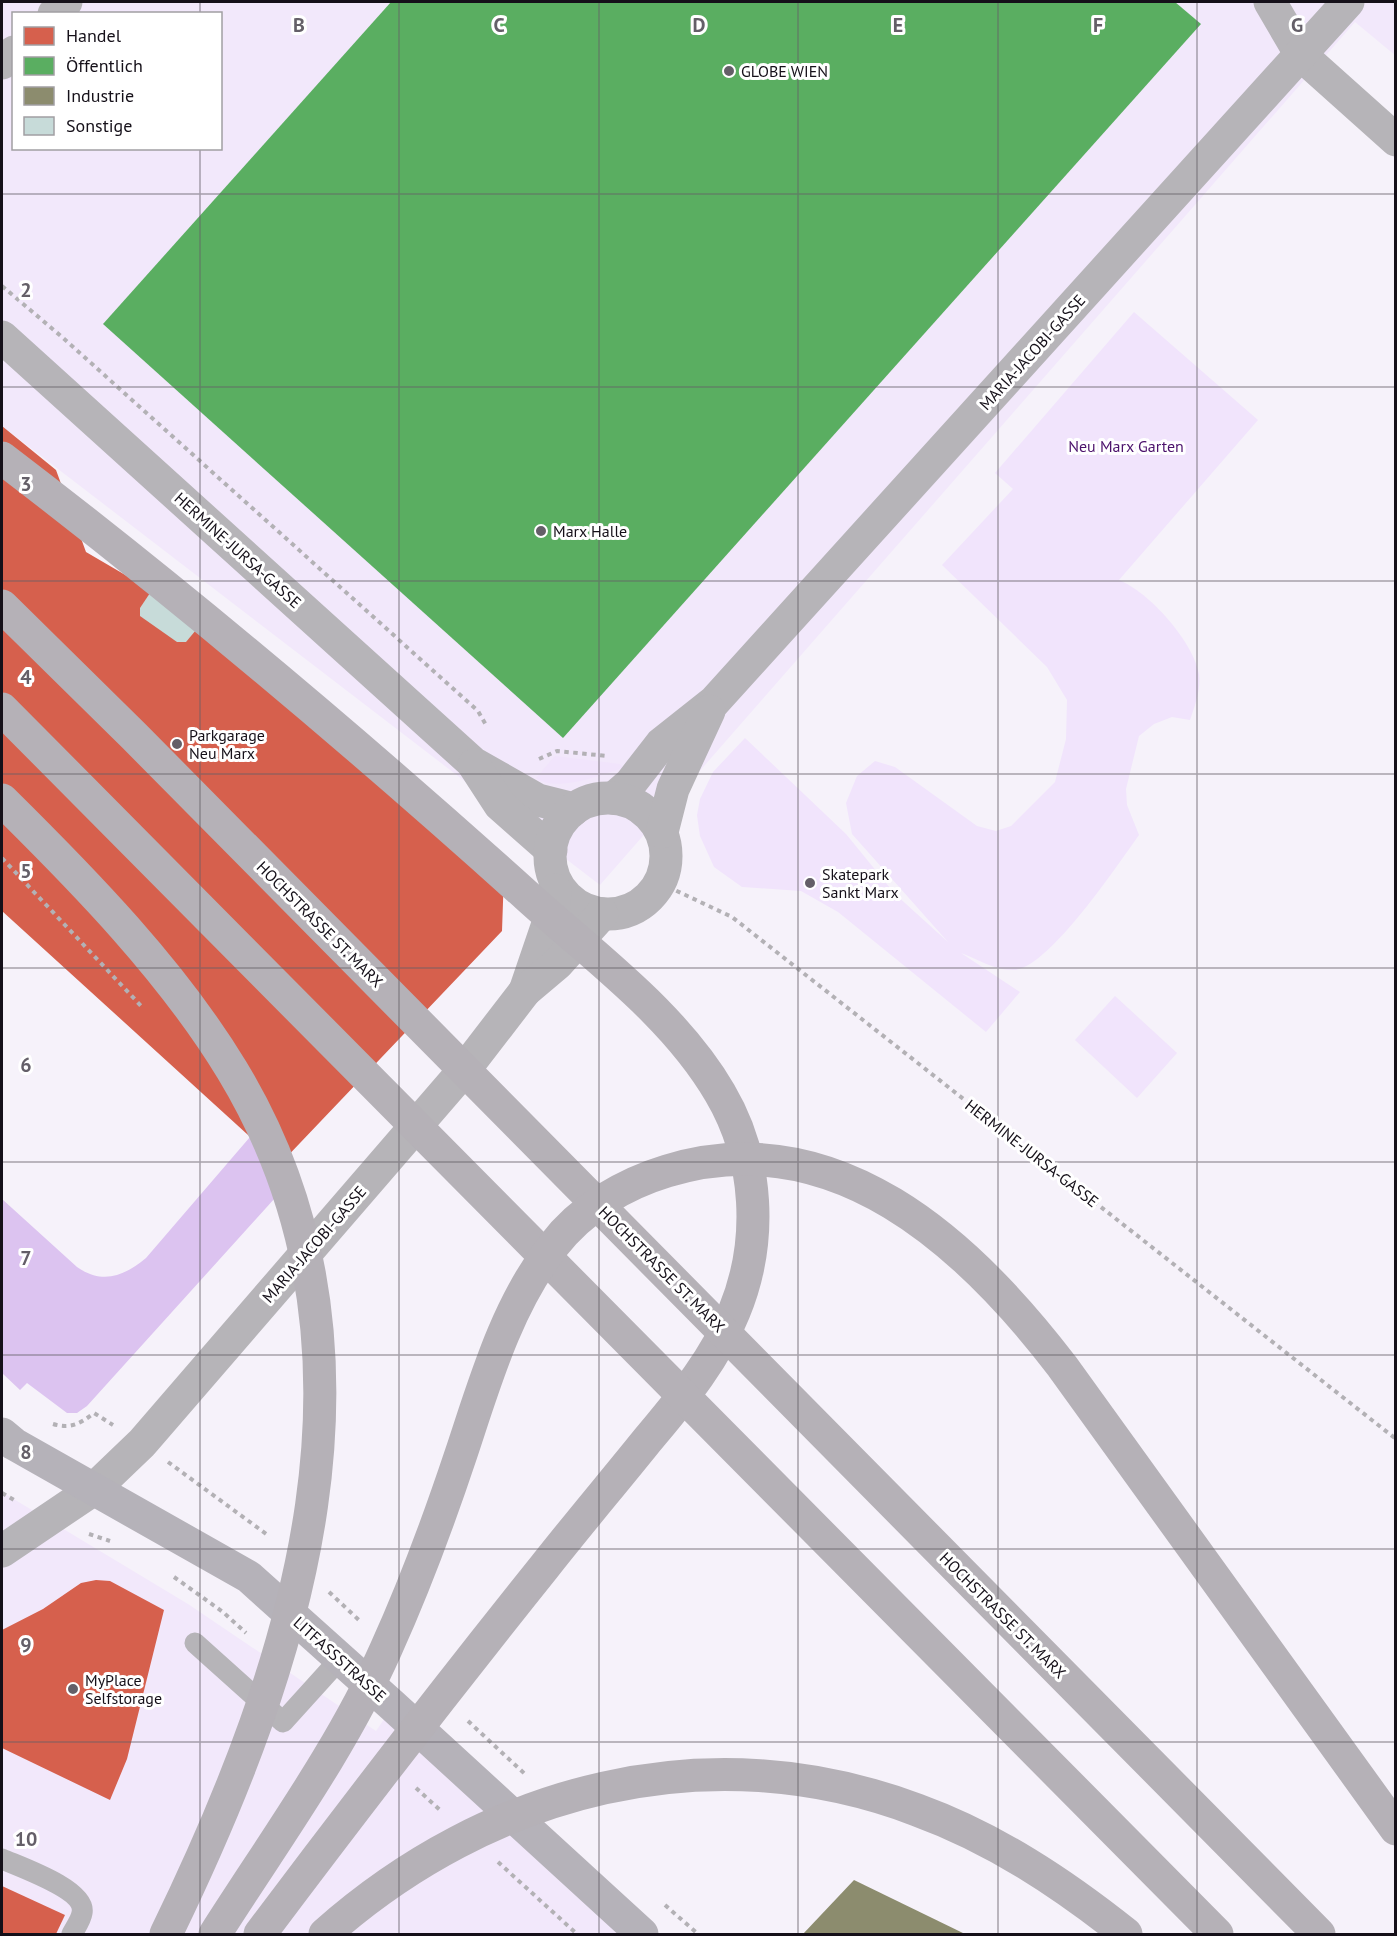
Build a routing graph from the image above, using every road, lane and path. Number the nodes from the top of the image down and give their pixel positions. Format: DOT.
graph roads {
  1 [pos="1270,2"];
  2 [pos="1348,2"];
  3 [pos="1301,55"];
  4 [pos="1395,140"];
  5 [pos="2,286"];
  6 [pos="2,337"];
  7 [pos="2,458"];
  8 [pos="2,606"];
  9 [pos="714,702"];
  10 [pos="2,709"];
  11 [pos="489,732"];
  12 [pos="661,744"];
  13 [pos="473,763"];
  14 [pos="515,786"];
  15 [pos="614,798"];
  16 [pos="2,800"];
  17 [pos="574,809"];
  18 [pos="662,832"];
  19 [pos="2,858"];
  20 [pos="553,865"];
  21 [pos="660,883"];
  22 [pos="602,914"];
  23 [pos="525,992"];
  24 [pos="149,1014"];
  25 [pos="2,1434"];
  26 [pos="1395,1439"];
  27 [pos="94,1490"];
  28 [pos="2,1551"];
  29 [pos="195,1643"];
  30 [pos="340,1659"];
  31 [pos="1395,1829"];
  32 [pos="2,1859"];
  33 [pos="262,1932"];
  34 [pos="72,1935"];
  35 [pos="166,1935"];
  36 [pos="215,1935"];
  37 [pos="325,1935"];
  38 [pos="642,1935"];
  39 [pos="1126,1935"];
  40 [pos="1217,1935"];
  41 [pos="1320,1935"];
  1 -- 3 [label="street"];
  2 -- 3 [label="street, MARIA-JACOBI-GASSE"];
  3 -- 4 [label="street"];
  3 -- 9 [label="street, MARIA-JACOBI-GASSE"];
  5 -- 11 [label="path"];
  6 -- 13 [label="street, HERMINE-JURSA-GASSE"];
  7 -- 33 [label="highway"];
  8 -- 41 [label="highway, HOCHSTRASSE ST. MARX"];
  9 -- 12 [label="street, MARIA-JACOBI-GASSE"];
  9 -- 18 [label="street, MARIA-JACOBI-GASSE"];
  10 -- 40 [label="highway"];
  12 -- 14 [label="path"];
  12 -- 15 [label="street, MARIA-JACOBI-GASSE"];
  13 -- 14 [label="street, HERMINE-JURSA-GASSE"];
  13 -- 20 [label="street, HERMINE-JURSA-GASSE"];
  14 -- 17 [label="street, HERMINE-JURSA-GASSE"];
  15 -- 17 [label="street"];
  15 -- 18 [label="street"];
  16 -- 35 [label="highway"];
  17 -- 20 [label="street"];
  18 -- 21 [label="street"];
  19 -- 24 [label="path"];
  20 -- 22 [label="street"];
  20 -- 23 [label="street, MARIA-JACOBI-GASSE"];
  21 -- 22 [label="street"];
  21 -- 26 [label="path, HERMINE-JURSA-GASSE"];
  22 -- 23 [label="street, MARIA-JACOBI-GASSE"];
  23 -- 27 [label="street, MARIA-JACOBI-GASSE"];
  25 -- 27 [label="main road, LITFASSSTRASSE"];
  27 -- 28 [label="street, MARIA-JACOBI-GASSE"];
  27 -- 30 [label="main road, LITFASSSTRASSE"];
  29 -- 30 [label="lane"];
  30 -- 38 [label="main road, LITFASSSTRASSE"];
  31 -- 36 [label="highway"];
  32 -- 34 [label="lane"];
  37 -- 39 [label="highway"];
}
